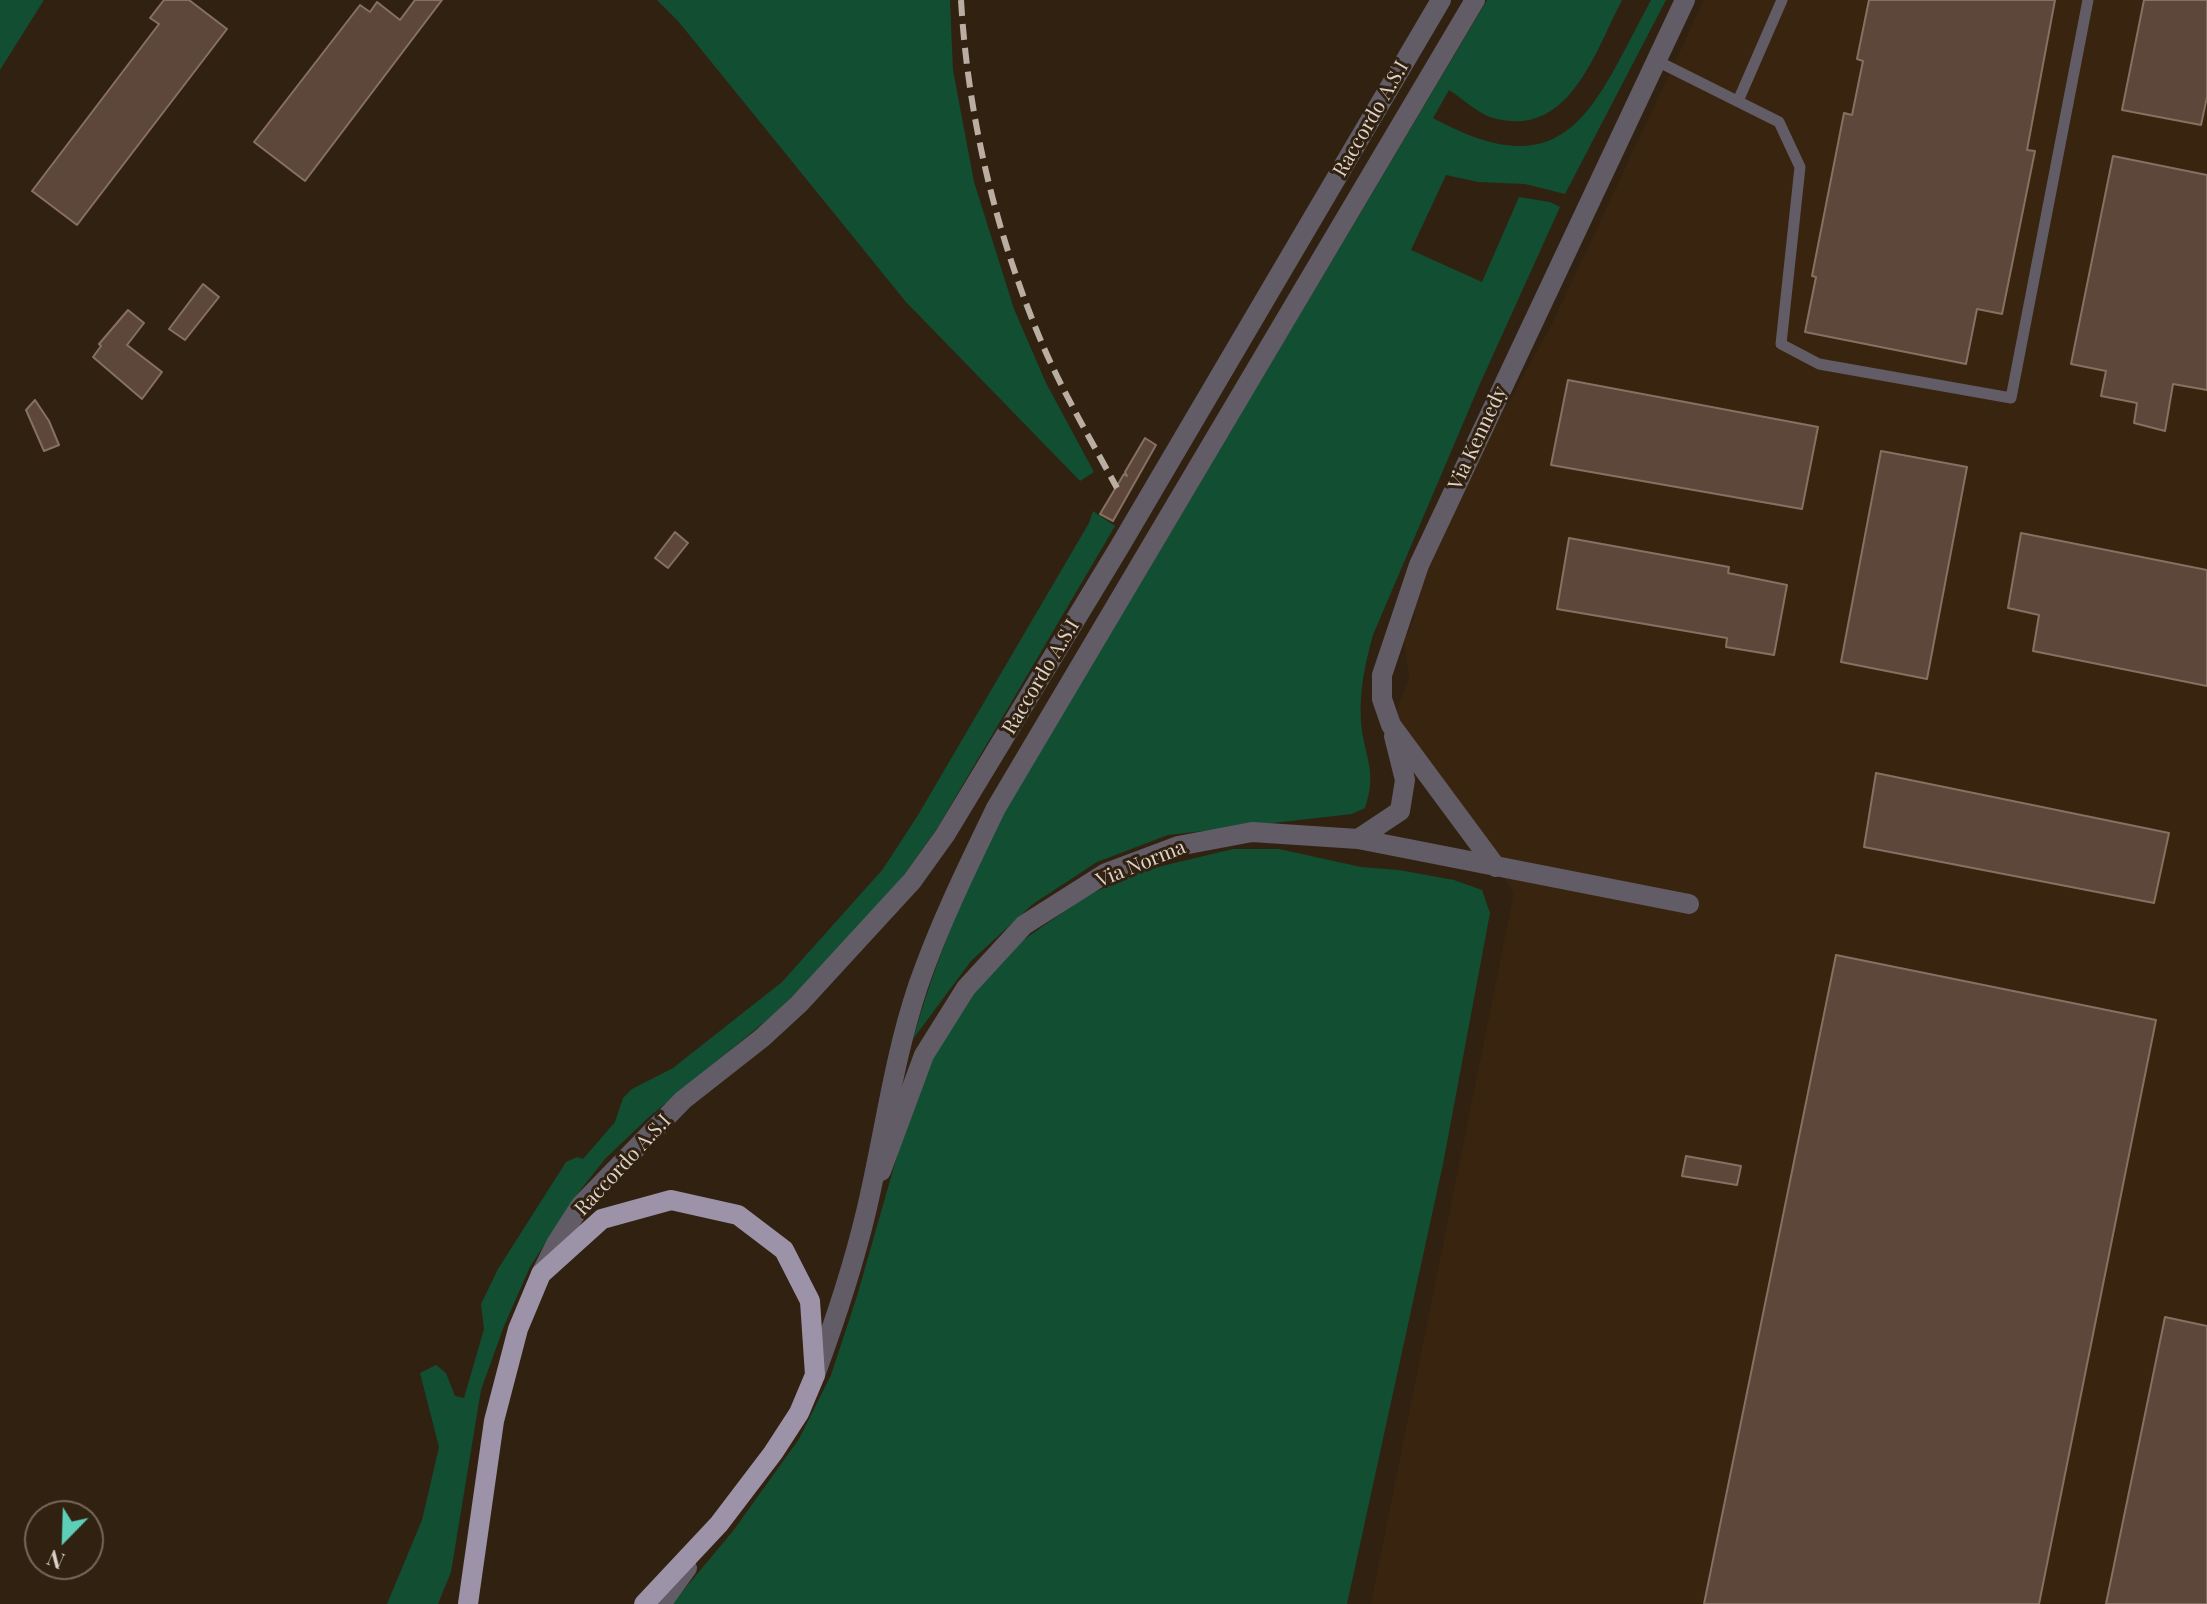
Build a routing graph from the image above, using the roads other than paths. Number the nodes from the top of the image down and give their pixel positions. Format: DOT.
graph roads {
  1 [pos="1441,0"];
  2 [pos="1475,0"];
  3 [pos="1685,0"];
  4 [pos="1782,0"];
  5 [pos="2088,0"];
  6 [pos="1657,61"];
  7 [pos="1738,101"];
  8 [pos="1391,725"];
  9 [pos="1358,839"];
  10 [pos="1496,867"];
  11 [pos="1689,904"];
  12 [pos="866,1212"];
  13 [pos="541,1274"];
  14 [pos="815,1375"];
  15 [pos="719,1524"];
  16 [pos="468,1604"];
  17 [pos="644,1604"];
  18 [pos="661,1604"];
  1 -- 13 [label="street, Raccordo A.S.I"];
  2 -- 12 [label="street, Raccordo A.S.I"];
  3 -- 6 [label="street, Via Kennedy"];
  4 -- 7 [label="lane"];
  5 -- 7 [label="lane"];
  6 -- 7 [label="lane"];
  6 -- 8 [label="street, Via Kennedy"];
  8 -- 9 [label="street"];
  8 -- 10 [label="street, Via Kennedy"];
  9 -- 10 [label="street, Via Norma"];
  9 -- 12 [label="street, Via Norma"];
  10 -- 11 [label="street, Via Norma"];
  12 -- 14 [label="street, Raccordo A.S.I"];
  13 -- 14 [label="main road"];
  13 -- 16 [label="main road"];
  14 -- 15 [label="main road"];
  15 -- 17 [label="main road"];
  15 -- 18 [label="street"];
}
